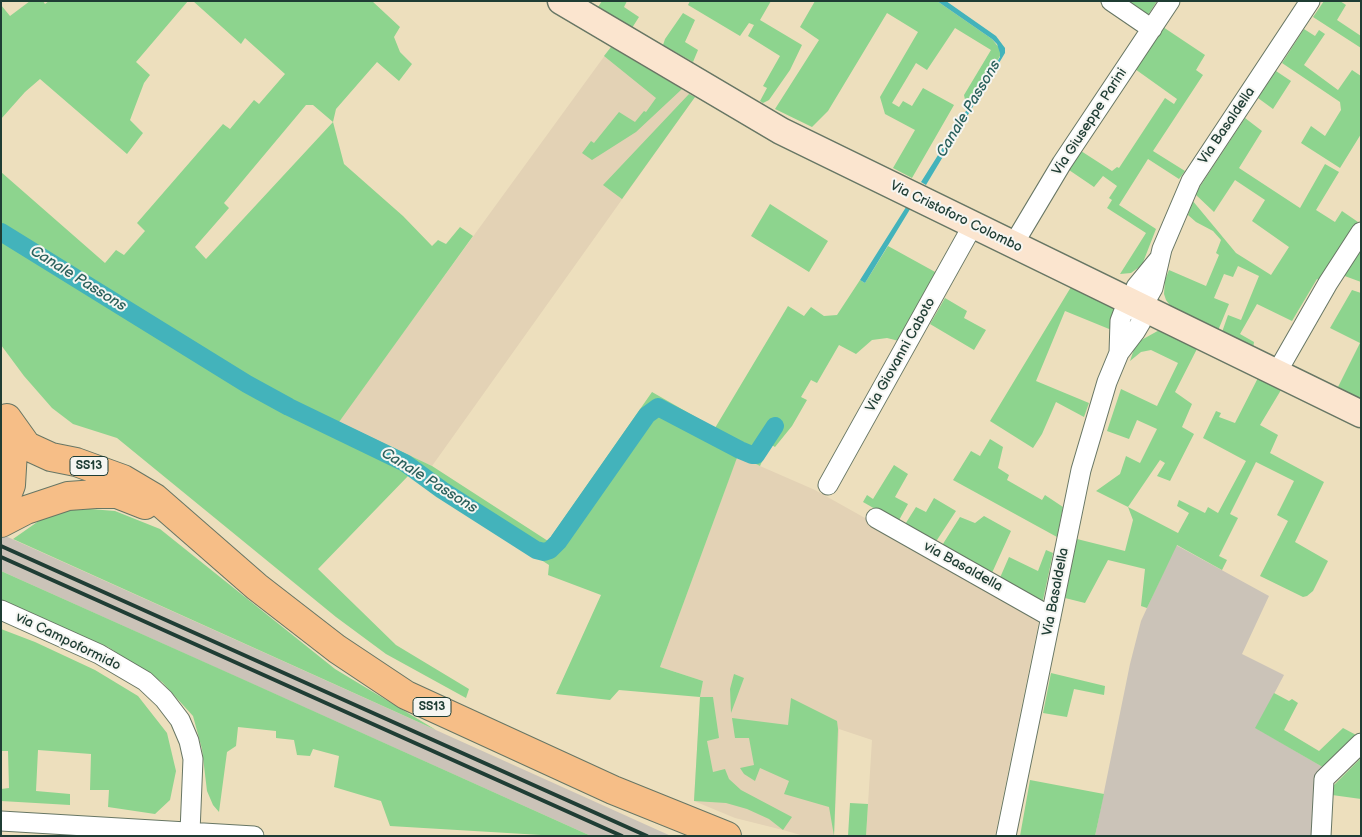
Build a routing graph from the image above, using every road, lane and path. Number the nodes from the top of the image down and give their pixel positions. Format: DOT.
graph roads {
  1 [pos="561,1"];
  2 [pos="1111,1"];
  3 [pos="1170,1"];
  4 [pos="1310,1"];
  5 [pos="1152,29"];
  6 [pos="974,225"];
  7 [pos="1361,232"];
  8 [pos="1013,245"];
  9 [pos="1136,305"];
  10 [pos="1277,372"];
  11 [pos="4,410"];
  12 [pos="1361,414"];
  13 [pos="828,485"];
  14 [pos="1,512"];
  15 [pos="175,516"];
  16 [pos="876,518"];
  17 [pos="1,523"];
  18 [pos="1,610"];
  19 [pos="1051,617"];
  20 [pos="1361,743"];
  21 [pos="1,822"];
  22 [pos="190,832"];
  23 [pos="254,836"];
  24 [pos="727,836"];
  25 [pos="1006,836"];
  26 [pos="1321,836"];
  1 -- 6 [label="main road, Via Cristoforo Colombo"];
  2 -- 5 [label="street"];
  3 -- 5 [label="street, Via Giuseppe Parini"];
  4 -- 9 [label="street, Via Basaldella"];
  5 -- 8 [label="street, Via Giuseppe Parini"];
  6 -- 8 [label="main road, Via Cristoforo Colombo"];
  6 -- 13 [label="street, Via Giovanni Caboto"];
  7 -- 10 [label="street"];
  8 -- 9 [label="main road, Via Cristoforo Colombo"];
  9 -- 10 [label="main road, Via Cristoforo Colombo"];
  9 -- 19 [label="street, Via Basaldella"];
  10 -- 12 [label="main road, Via Cristoforo Colombo"];
  11 -- 14 [label="main road, SS13"];
  11 -- 15 [label="main road, SS13"];
  15 -- 17 [label="main road, SS13"];
  15 -- 24 [label="main road, SS13 / SS13"];
  16 -- 19 [label="street, via Basaldella"];
  18 -- 22 [label="street, via Campoformido"];
  19 -- 25 [label="street, Via Basaldella"];
  20 -- 26 [label="street"];
  21 -- 22 [label="street"];
  22 -- 23 [label="street"];
}
